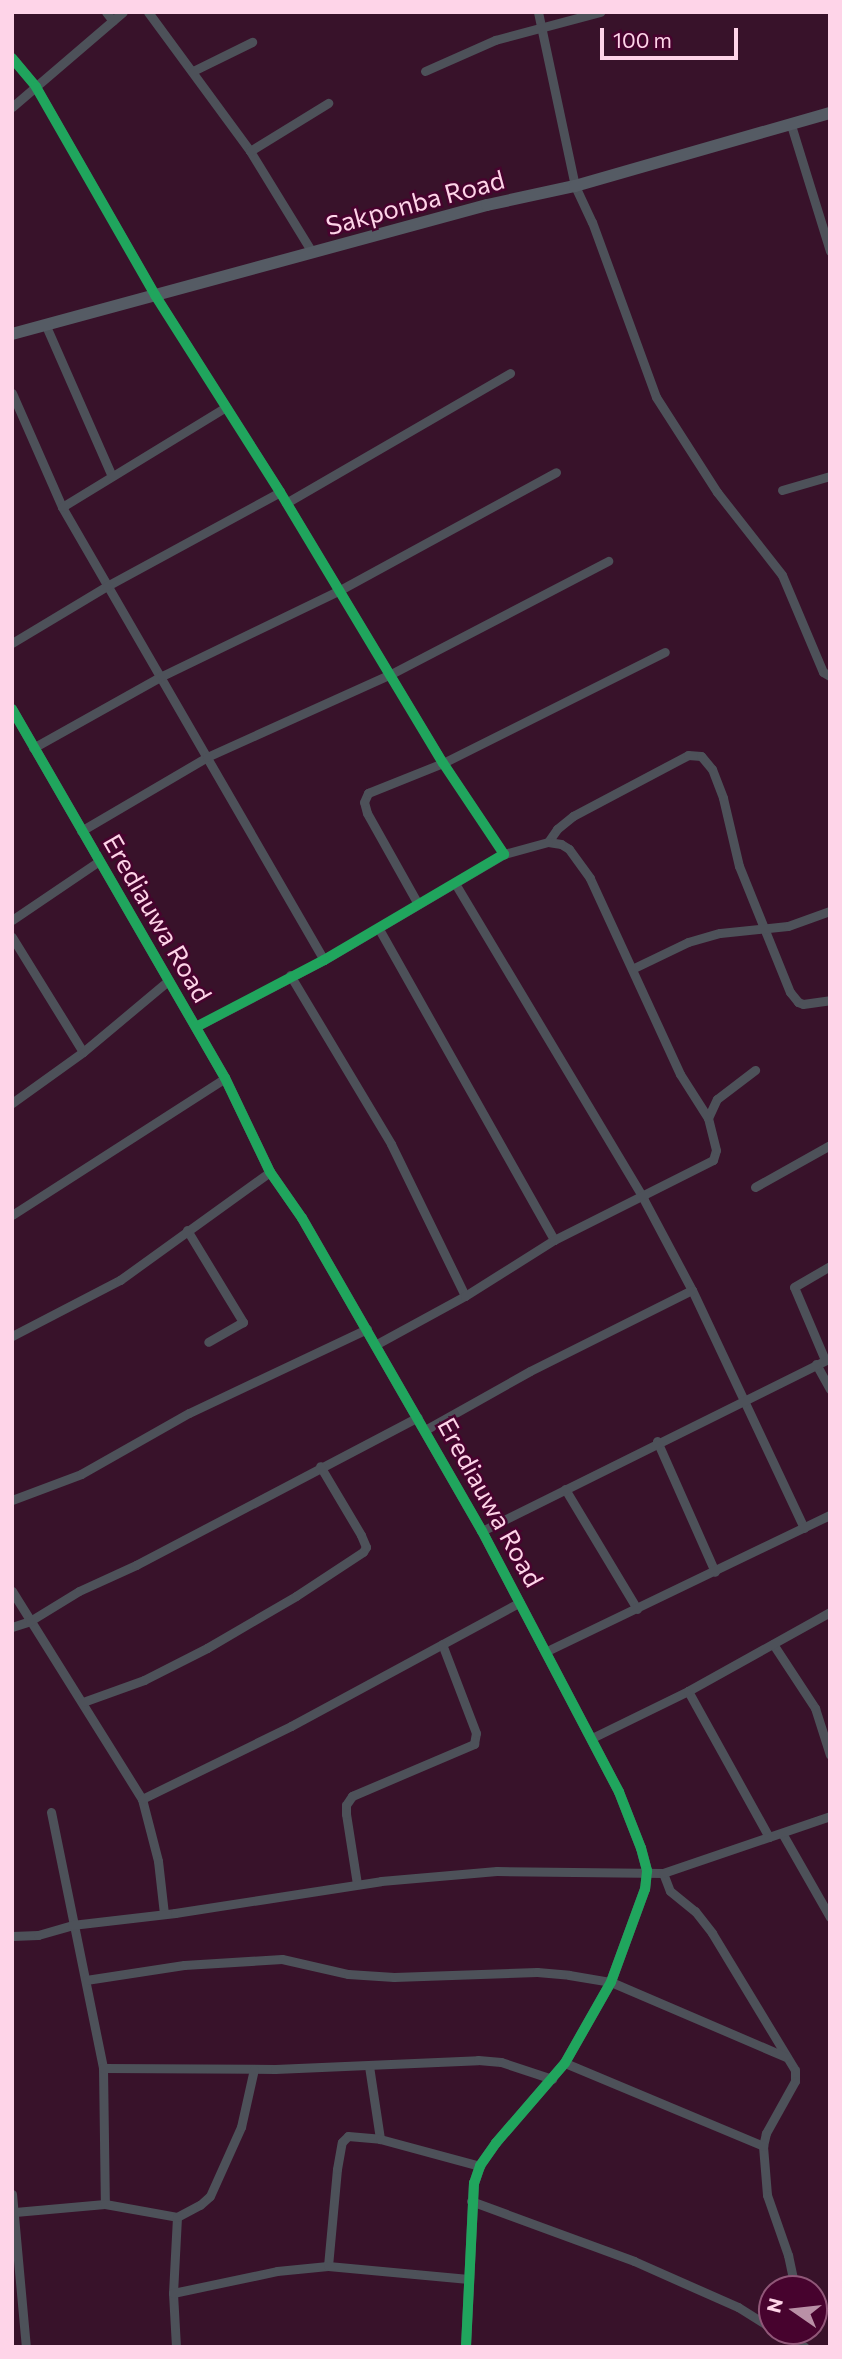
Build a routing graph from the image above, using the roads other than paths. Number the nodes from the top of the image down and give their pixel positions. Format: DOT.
graph roads {
  1 [pos="106,12"];
  2 [pos="123,12"];
  3 [pos="148,12"];
  4 [pos="538,12"];
  5 [pos="600,12"];
  6 [pos="113,21"];
  7 [pos="543,30"];
  8 [pos="253,42"];
  9 [pos="12,58"];
  10 [pos="193,71"];
  11 [pos="425,71"];
  12 [pos="36,87"];
  13 [pos="328,103"];
  14 [pos="12,107"];
  15 [pos="830,113"];
  16 [pos="791,125"];
  17 [pos="250,151"];
  18 [pos="575,186"];
  19 [pos="830,251"];
  20 [pos="312,252"];
  21 [pos="155,295"];
  22 [pos="46,326"];
  23 [pos="12,334"];
  24 [pos="510,373"];
  25 [pos="12,393"];
  26 [pos="226,407"];
  27 [pos="556,472"];
  28 [pos="112,476"];
  29 [pos="830,476"];
  30 [pos="782,490"];
  31 [pos="280,492"];
  32 [pos="286,503"];
  33 [pos="62,507"];
  34 [pos="608,562"];
  35 [pos="107,586"];
  36 [pos="340,590"];
  37 [pos="12,643"];
  38 [pos="664,652"];
  39 [pos="391,674"];
  40 [pos="162,676"];
  41 [pos="830,676"];
  42 [pos="12,709"];
  43 [pos="33,748"];
  44 [pos="207,757"];
  45 [pos="443,763"];
  46 [pos="81,831"];
  47 [pos="548,842"];
  48 [pos="504,854"];
  49 [pos="99,861"];
  50 [pos="456,885"];
  51 [pos="418,904"];
  52 [pos="830,911"];
  53 [pos="12,920"];
  54 [pos="764,928"];
  55 [pos="379,929"];
  56 [pos="12,937"];
  57 [pos="324,960"];
  58 [pos="634,968"];
  59 [pos="290,975"];
  60 [pos="168,981"];
  61 [pos="830,1000"];
  62 [pos="196,1027"];
  63 [pos="83,1052"];
  64 [pos="755,1070"];
  65 [pos="225,1078"];
  66 [pos="12,1103"];
  67 [pos="708,1118"];
  68 [pos="830,1145"];
  69 [pos="270,1172"];
  70 [pos="755,1187"];
  71 [pos="643,1198"];
  72 [pos="12,1215"];
  73 [pos="187,1230"];
  74 [pos="554,1240"];
  75 [pos="830,1266"];
  76 [pos="692,1290"];
  77 [pos="465,1296"];
  78 [pos="366,1329"];
  79 [pos="12,1336"];
  80 [pos="208,1342"];
  81 [pos="375,1345"];
  82 [pos="824,1360"];
  83 [pos="830,1390"];
  84 [pos="744,1399"];
  85 [pos="418,1417"];
  86 [pos="425,1430"];
  87 [pos="657,1441"];
  88 [pos="320,1466"];
  89 [pos="565,1489"];
  90 [pos="12,1500"];
  91 [pos="830,1515"];
  92 [pos="804,1528"];
  93 [pos="482,1531"];
  94 [pos="715,1572"];
  95 [pos="12,1591"];
  96 [pos="520,1602"];
  97 [pos="637,1609"];
  98 [pos="830,1612"];
  99 [pos="30,1620"];
  100 [pos="12,1627"];
  101 [pos="442,1644"];
  102 [pos="774,1644"];
  103 [pos="547,1651"];
  104 [pos="688,1691"];
  105 [pos="83,1702"];
  106 [pos="592,1738"];
  107 [pos="830,1755"];
  108 [pos="142,1799"];
  109 [pos="51,1812"];
  110 [pos="830,1816"];
  111 [pos="782,1833"];
  112 [pos="769,1837"];
  113 [pos="647,1871"];
  114 [pos="663,1873"];
  115 [pos="357,1884"];
  116 [pos="164,1914"];
  117 [pos="830,1917"];
  118 [pos="72,1925"];
  119 [pos="12,1936"];
  120 [pos="86,1980"];
  121 [pos="611,1982"];
  122 [pos="786,2057"];
  123 [pos="565,2063"];
  124 [pos="369,2066"];
  125 [pos="103,2068"];
  126 [pos="254,2069"];
  127 [pos="552,2079"];
  128 [pos="380,2139"];
  129 [pos="763,2146"];
  130 [pos="480,2166"];
  131 [pos="12,2194"];
  132 [pos="471,2201"];
  133 [pos="106,2204"];
  134 [pos="15,2212"];
  135 [pos="177,2217"];
  136 [pos="14,2223"];
  137 [pos="328,2266"];
  138 [pos="792,2275"];
  139 [pos="468,2279"];
  140 [pos="173,2292"];
  141 [pos="758,2319"];
  142 [pos="26,2347"];
  143 [pos="176,2347"];
  144 [pos="466,2347"];
  1 -- 6 [label="street"];
  2 -- 6 [label="street"];
  3 -- 10 [label="street"];
  4 -- 7 [label="street"];
  5 -- 7 [label="street"];
  6 -- 12 [label="street"];
  7 -- 11 [label="street"];
  7 -- 18 [label="street"];
  8 -- 10 [label="street"];
  9 -- 12 [label="street"];
  10 -- 17 [label="street"];
  12 -- 14 [label="street"];
  12 -- 21 [label="street"];
  13 -- 17 [label="street"];
  15 -- 16 [label="main road, Sakponba Road"];
  16 -- 18 [label="main road, Sakponba Road"];
  16 -- 19 [label="street"];
  17 -- 20 [label="street"];
  18 -- 20 [label="main road, Sakponba Road"];
  18 -- 41 [label="street"];
  20 -- 21 [label="main road, Sakponba Road"];
  21 -- 22 [label="main road, Sakponba Road"];
  21 -- 26 [label="street"];
  22 -- 23 [label="main road, Sakponba Road"];
  22 -- 28 [label="street"];
  24 -- 32 [label="street"];
  25 -- 33 [label="street"];
  26 -- 28 [label="street"];
  26 -- 31 [label="street"];
  27 -- 36 [label="street"];
  28 -- 33 [label="street"];
  29 -- 30 [label="street"];
  31 -- 32 [label="street"];
  31 -- 35 [label="street"];
  32 -- 36 [label="street"];
  33 -- 35 [label="street"];
  34 -- 39 [label="street"];
  35 -- 37 [label="street"];
  35 -- 40 [label="street"];
  36 -- 39 [label="street"];
  36 -- 40 [label="street"];
  38 -- 45 [label="street"];
  39 -- 44 [label="street"];
  39 -- 45 [label="street"];
  40 -- 43 [label="street"];
  40 -- 44 [label="street"];
  42 -- 43 [label="street, Erediauwa Road"];
  43 -- 46 [label="street, Erediauwa Road"];
  44 -- 46 [label="street"];
  44 -- 57 [label="street"];
  45 -- 48 [label="street"];
  45 -- 51 [label="street"];
  46 -- 49 [label="street, Erediauwa Road"];
  47 -- 48 [label="street"];
  47 -- 54 [label="street"];
  47 -- 58 [label="street"];
  48 -- 50 [label="street"];
  49 -- 53 [label="street"];
  49 -- 60 [label="street, Erediauwa Road"];
  50 -- 51 [label="street"];
  50 -- 71 [label="street"];
  51 -- 55 [label="street"];
  52 -- 54 [label="street"];
  54 -- 58 [label="street"];
  54 -- 61 [label="street"];
  55 -- 57 [label="street"];
  55 -- 74 [label="street"];
  56 -- 63 [label="street"];
  57 -- 59 [label="street"];
  58 -- 67 [label="street"];
  59 -- 62 [label="street"];
  59 -- 77 [label="street"];
  60 -- 62 [label="street, Erediauwa Road"];
  60 -- 63 [label="street"];
  62 -- 65 [label="street, Erediauwa Road"];
  63 -- 66 [label="street"];
  64 -- 67 [label="street"];
  65 -- 69 [label="street, Erediauwa Road"];
  65 -- 72 [label="street"];
  67 -- 71 [label="street"];
  68 -- 70 [label="street"];
  69 -- 73 [label="street"];
  69 -- 78 [label="street, Erediauwa Road"];
  71 -- 74 [label="street"];
  71 -- 76 [label="street"];
  73 -- 79 [label="street"];
  73 -- 80 [label="street"];
  74 -- 77 [label="street"];
  75 -- 82 [label="street"];
  76 -- 84 [label="street"];
  76 -- 86 [label="street"];
  77 -- 81 [label="street"];
  78 -- 81 [label="street, Erediauwa Road"];
  78 -- 90 [label="street"];
  81 -- 85 [label="street, Erediauwa Road"];
  82 -- 83 [label="street"];
  82 -- 84 [label="street"];
  84 -- 87 [label="street"];
  84 -- 92 [label="street"];
  85 -- 86 [label="street, Erediauwa Road"];
  85 -- 88 [label="street"];
  86 -- 93 [label="street, Erediauwa Road"];
  87 -- 89 [label="street"];
  87 -- 94 [label="street"];
  88 -- 99 [label="street"];
  88 -- 105 [label="street"];
  89 -- 93 [label="street"];
  89 -- 97 [label="street"];
  91 -- 92 [label="street"];
  92 -- 94 [label="street"];
  93 -- 96 [label="street, Erediauwa Road"];
  94 -- 97 [label="street"];
  95 -- 99 [label="street"];
  96 -- 101 [label="street"];
  96 -- 103 [label="street, Erediauwa Road"];
  97 -- 103 [label="street"];
  98 -- 102 [label="street"];
  99 -- 100 [label="street"];
  99 -- 105 [label="street"];
  101 -- 108 [label="street"];
  101 -- 115 [label="street"];
  102 -- 104 [label="street"];
  102 -- 107 [label="street"];
  103 -- 106 [label="street, Erediauwa Road"];
  104 -- 106 [label="street"];
  104 -- 112 [label="street"];
  105 -- 108 [label="street"];
  106 -- 113 [label="street, Erediauwa Road"];
  108 -- 116 [label="street"];
  109 -- 118 [label="street"];
  110 -- 111 [label="street"];
  111 -- 112 [label="street"];
  111 -- 117 [label="street"];
  112 -- 114 [label="street"];
  113 -- 114 [label="street"];
  113 -- 115 [label="street"];
  113 -- 121 [label="street, Erediauwa Road"];
  114 -- 122 [label="street"];
  115 -- 116 [label="street"];
  116 -- 118 [label="street"];
  118 -- 119 [label="street"];
  118 -- 120 [label="street"];
  120 -- 121 [label="street"];
  120 -- 125 [label="street"];
  121 -- 122 [label="street"];
  121 -- 123 [label="street, Erediauwa Road"];
  122 -- 129 [label="street"];
  123 -- 127 [label="street, Erediauwa Road"];
  123 -- 129 [label="street"];
  124 -- 126 [label="street"];
  124 -- 127 [label="street"];
  124 -- 128 [label="street"];
  125 -- 126 [label="street"];
  125 -- 133 [label="street"];
  126 -- 135 [label="street"];
  127 -- 130 [label="street, Erediauwa Road"];
  128 -- 130 [label="street"];
  128 -- 137 [label="street"];
  129 -- 138 [label="street"];
  130 -- 132 [label="street, Erediauwa Road"];
  131 -- 134 [label="street"];
  132 -- 139 [label="street, Erediauwa Road"];
  132 -- 141 [label="street"];
  133 -- 134 [label="street"];
  133 -- 135 [label="street"];
  134 -- 136 [label="street"];
  135 -- 140 [label="street"];
  136 -- 142 [label="street"];
  137 -- 139 [label="street"];
  137 -- 140 [label="street"];
  139 -- 144 [label="street, Erediauwa Road"];
  140 -- 143 [label="street"];
}
